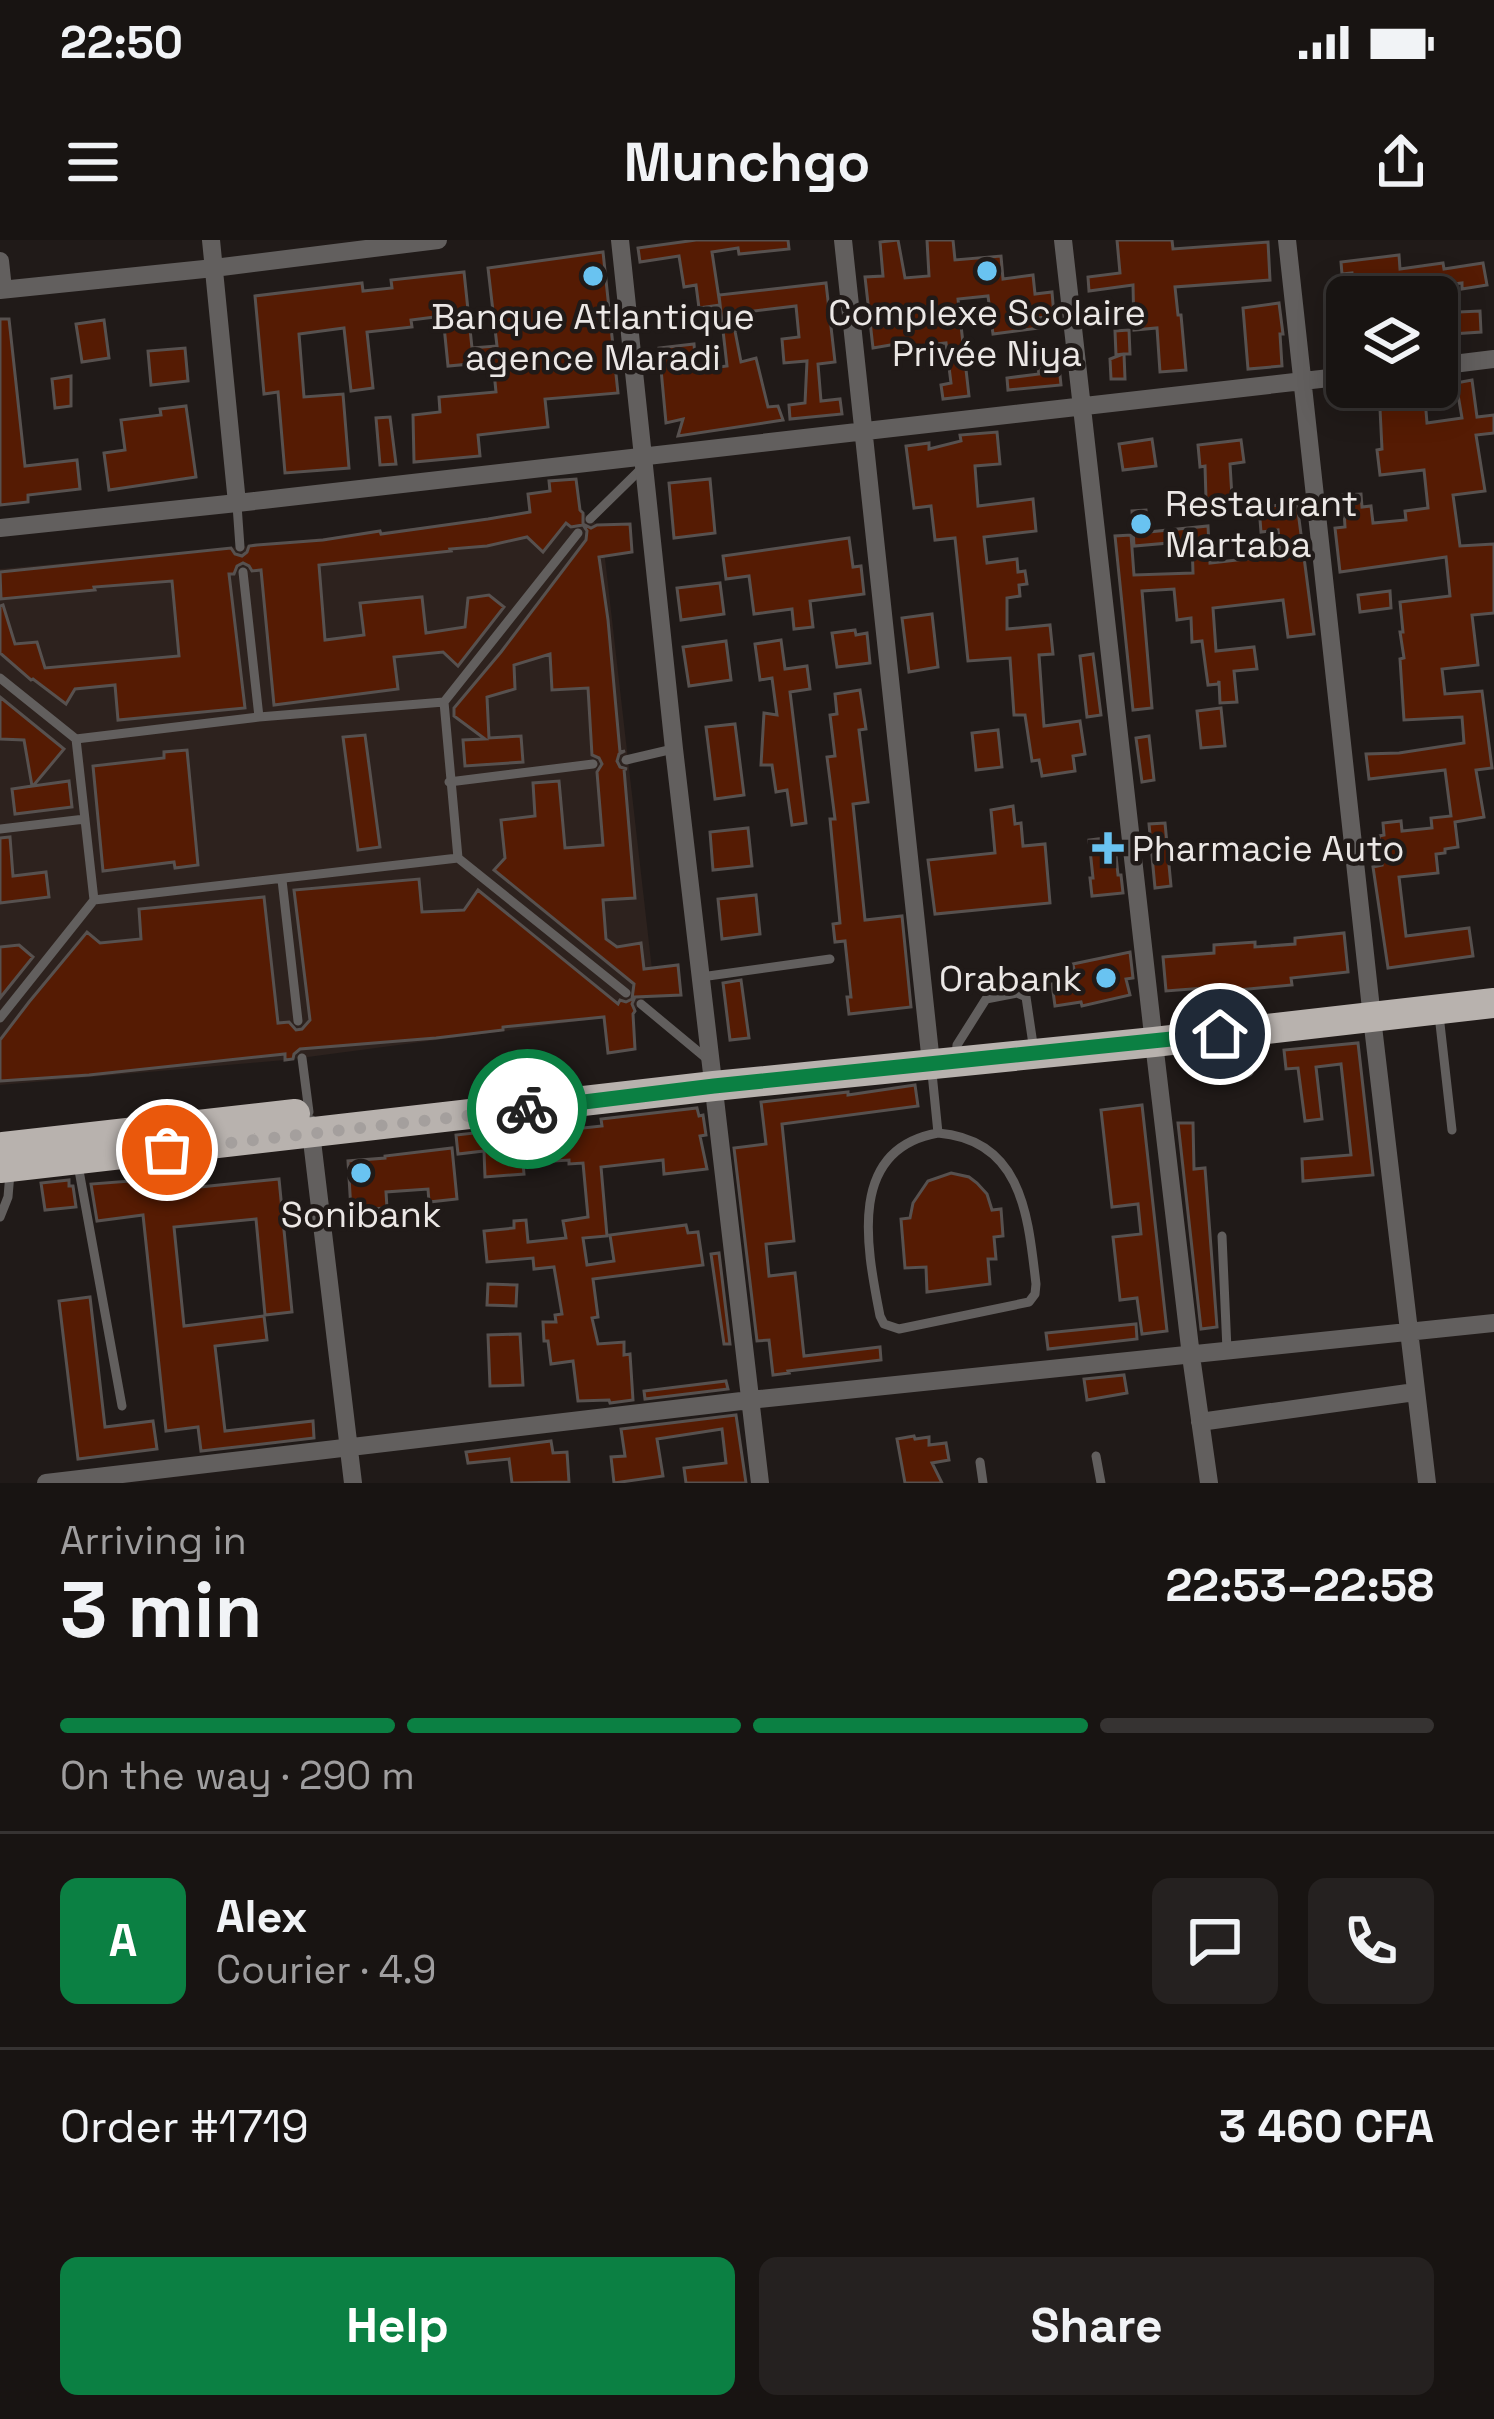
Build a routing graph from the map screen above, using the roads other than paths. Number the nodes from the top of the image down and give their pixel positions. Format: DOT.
graph roads {
  1 [pos="211,240"];
  2 [pos="437,240"];
  3 [pos="620,240"];
  4 [pos="843,240"];
  5 [pos="1063,240"];
  6 [pos="1287,240"];
  7 [pos="425,241"];
  8 [pos="0,261"];
  9 [pos="214,268"];
  10 [pos="2,289"];
  11 [pos="1494,359"];
  12 [pos="1458,363"];
  13 [pos="1326,379"];
  14 [pos="1301,382"];
  15 [pos="1082,407"];
  16 [pos="862,430"];
  17 [pos="644,460"];
  18 [pos="237,503"];
  19 [pos="590,518"];
  20 [pos="0,528"];
  21 [pos="578,533"];
  22 [pos="240,547"];
  23 [pos="243,572"];
  24 [pos="0,678"];
  25 [pos="444,702"];
  26 [pos="260,717"];
  27 [pos="76,739"];
  28 [pos="674,748"];
  29 [pos="626,760"];
  30 [pos="593,764"];
  31 [pos="449,782"];
  32 [pos="85,819"];
  33 [pos="0,829"];
  34 [pos="458,858"];
  35 [pos="282,880"];
  36 [pos="94,900"];
  37 [pos="830,959"];
  38 [pos="700,977"];
  39 [pos="1494,986"];
  40 [pos="626,993"];
  41 [pos="1494,1003"];
  42 [pos="641,1004"];
  43 [pos="1371,1009"];
  44 [pos="1438,1010"];
  45 [pos="0,1018"];
  46 [pos="298,1021"];
  47 [pos="1253,1022"];
  48 [pos="1153,1034"];
  49 [pos="1186,1038"];
  50 [pos="1034,1045"];
  51 [pos="943,1054"];
  52 [pos="302,1058"];
  53 [pos="716,1076"];
  54 [pos="310,1122"];
  55 [pos="1452,1130"];
  56 [pos="938,1133"];
  57 [pos="77,1160"];
  58 [pos="4,1161"];
  59 [pos="0,1217"];
  60 [pos="1222,1236"];
  61 [pos="1494,1323"];
  62 [pos="1408,1334"];
  63 [pos="1227,1352"];
  64 [pos="1191,1356"];
  65 [pos="1415,1392"];
  66 [pos="751,1400"];
  67 [pos="122,1406"];
  68 [pos="1200,1422"];
  69 [pos="350,1449"];
  70 [pos="1096,1456"];
  71 [pos="980,1462"];
  72 [pos="132,1478"];
  73 [pos="46,1483"];
  74 [pos="353,1483"];
  75 [pos="760,1483"];
  76 [pos="983,1483"];
  77 [pos="1100,1483"];
  78 [pos="1209,1483"];
  79 [pos="1427,1483"];
  1 -- 9 [label="street"];
  2 -- 7 [label="street"];
  3 -- 17 [label="street"];
  4 -- 16 [label="street"];
  5 -- 15 [label="street"];
  6 -- 14 [label="street"];
  7 -- 9 [label="street"];
  8 -- 10 [label="street"];
  9 -- 10 [label="street"];
  9 -- 18 [label="street"];
  11 -- 12 [label="street"];
  13 -- 14 [label="street"];
  14 -- 15 [label="street"];
  14 -- 43 [label="street"];
  15 -- 16 [label="street"];
  15 -- 48 [label="street"];
  16 -- 17 [label="street"];
  16 -- 51 [label="street"];
  17 -- 18 [label="street"];
  17 -- 19 [label="lane"];
  17 -- 28 [label="street"];
  18 -- 20 [label="street"];
  18 -- 22 [label="lane"];
  21 -- 25 [label="lane"];
  23 -- 26 [label="lane"];
  24 -- 27 [label="lane"];
  25 -- 26 [label="lane"];
  25 -- 31 [label="lane"];
  26 -- 27 [label="lane"];
  27 -- 32 [label="lane"];
  28 -- 29 [label="lane"];
  28 -- 38 [label="street"];
  30 -- 31 [label="lane"];
  31 -- 34 [label="lane"];
  32 -- 33 [label="lane"];
  32 -- 36 [label="lane"];
  34 -- 35 [label="lane"];
  34 -- 40 [label="lane"];
  35 -- 36 [label="lane"];
  35 -- 46 [label="lane"];
  36 -- 45 [label="lane"];
  37 -- 38 [label="lane"];
  38 -- 53 [label="street"];
  39 -- 43 [label="highway"];
  41 -- 44 [label="highway"];
  42 -- 53 [label="lane"];
  43 -- 44 [label="highway"];
  43 -- 47 [label="highway"];
  43 -- 62 [label="street"];
  44 -- 55 [label="lane"];
  47 -- 48 [label="highway"];
  47 -- 49 [label="highway"];
  47 -- 49 [label="lane"];
  48 -- 49 [label="highway"];
  48 -- 50 [label="highway"];
  48 -- 64 [label="street"];
  50 -- 51 [label="highway"];
  50 -- 51 [label="lane"];
  51 -- 53 [label="highway"];
  51 -- 56 [label="lane"];
  52 -- 54 [label="lane"];
  53 -- 54 [label="highway"];
  53 -- 66 [label="street"];
  54 -- 57 [label="highway"];
  54 -- 58 [label="highway"];
  54 -- 69 [label="street"];
  56 -- 56 [label="lane"];
  57 -- 58 [label="highway"];
  57 -- 67 [label="lane"];
  58 -- 59 [label="lane"];
  60 -- 63 [label="lane"];
  61 -- 62 [label="street"];
  62 -- 63 [label="street"];
  62 -- 65 [label="street"];
  63 -- 64 [label="street"];
  64 -- 66 [label="street"];
  64 -- 68 [label="street"];
  65 -- 68 [label="street"];
  65 -- 79 [label="street"];
  66 -- 69 [label="street"];
  66 -- 75 [label="street"];
  68 -- 78 [label="street"];
  69 -- 72 [label="street"];
  69 -- 74 [label="street"];
  70 -- 77 [label="lane"];
  71 -- 76 [label="lane"];
  72 -- 73 [label="street"];
}
